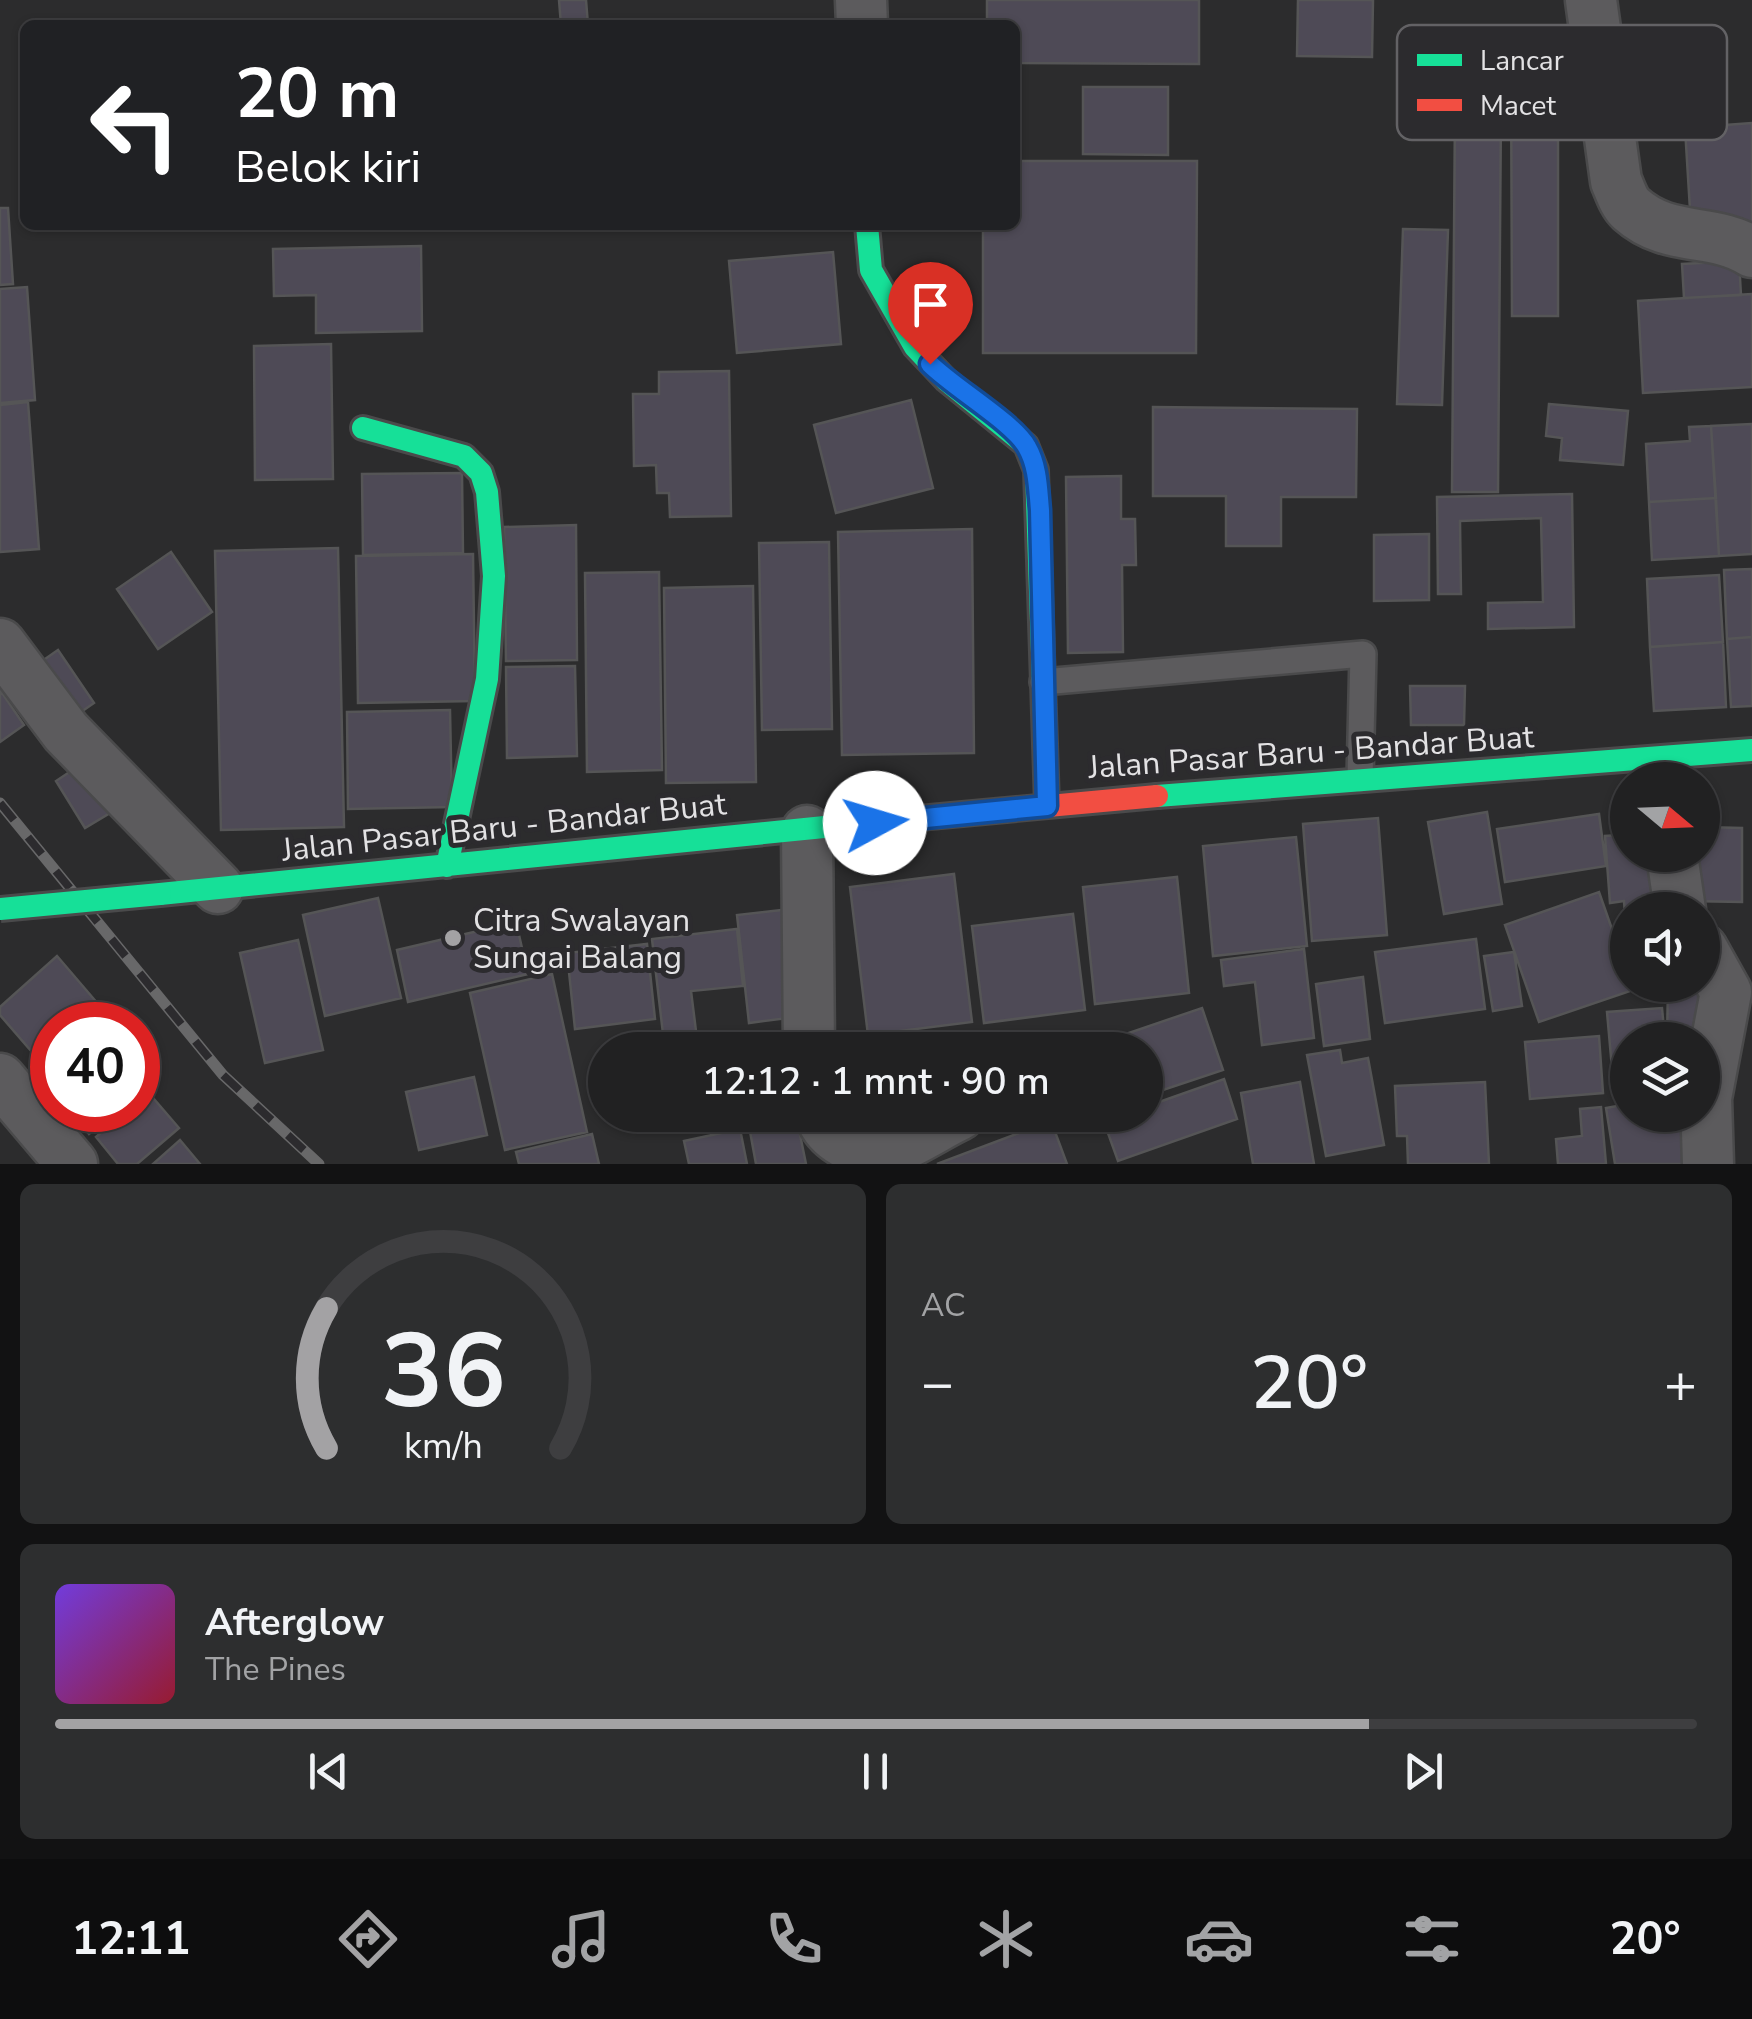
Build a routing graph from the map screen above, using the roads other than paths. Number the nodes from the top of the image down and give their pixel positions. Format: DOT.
graph roads {
  1 [pos="1591,0"];
  2 [pos="1594,25"];
  3 [pos="1610,140"];
  4 [pos="868,230"];
  5 [pos="1752,252"];
  6 [pos="363,428"];
  7 [pos="0,644"];
  8 [pos="1043,682"];
  9 [pos="1752,750"];
  10 [pos="1693,762"];
  11 [pos="1610,771"];
  12 [pos="1360,779"];
  13 [pos="1047,806"];
  14 [pos="806,830"];
  15 [pos="447,866"];
  16 [pos="218,888"];
  17 [pos="0,909"];
  18 [pos="1720,981"];
  19 [pos="809,1032"];
  20 [pos="0,1079"];
  21 [pos="834,1132"];
  22 [pos="924,1132"];
  23 [pos="72,1164"];
  24 [pos="1708,1164"];
  1 -- 2 [label="street"];
  3 -- 5 [label="street"];
  4 -- 8 [label="street"];
  6 -- 15 [label="street"];
  7 -- 16 [label="street"];
  8 -- 12 [label="lane"];
  8 -- 13 [label="street"];
  9 -- 10 [label="street, Jalan Pasar Baru - Bandar Buat"];
  11 -- 12 [label="street, Jalan Pasar Baru - Bandar Buat"];
  12 -- 13 [label="street, Jalan Pasar Baru - Bandar Buat"];
  13 -- 14 [label="street, Jalan Pasar Baru - Bandar Buat"];
  14 -- 15 [label="street, Jalan Pasar Baru - Bandar Buat"];
  14 -- 19 [label="street"];
  15 -- 16 [label="street, Jalan Pasar Baru - Bandar Buat"];
  16 -- 17 [label="street, Jalan Pasar Baru - Bandar Buat, bridge"];
  18 -- 24 [label="street"];
  20 -- 23 [label="street"];
  21 -- 22 [label="street"];
}
